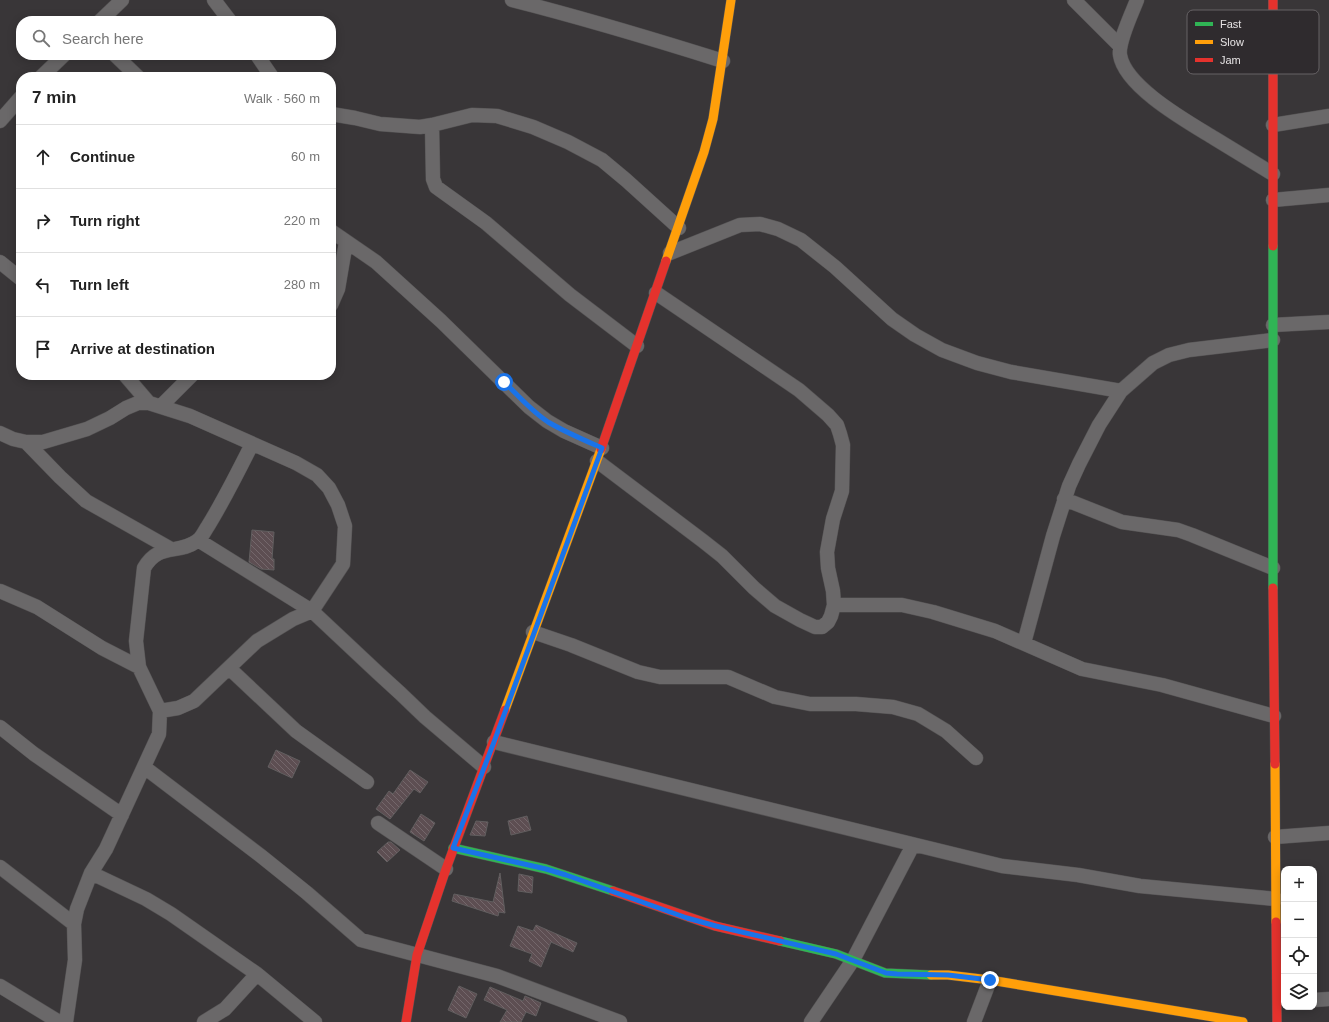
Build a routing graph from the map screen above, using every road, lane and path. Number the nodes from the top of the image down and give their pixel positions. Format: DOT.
graph roads {
  1 [pos="122,0"];
  2 [pos="214,0"];
  3 [pos="512,0"];
  4 [pos="731,0"];
  5 [pos="1074,0"];
  6 [pos="1137,0"];
  7 [pos="105,16"];
  8 [pos="226,16"];
  9 [pos="1120,46"];
  10 [pos="59,60"];
  11 [pos="120,60"];
  12 [pos="260,60"];
  13 [pos="722,61"];
  14 [pos="46,72"];
  15 [pos="133,72"];
  16 [pos="268,72"];
  17 [pos="1273,74"];
  18 [pos="16,104"];
  19 [pos="336,115"];
  20 [pos="1329,116"];
  21 [pos="0,121"];
  22 [pos="432,125"];
  23 [pos="1273,125"];
  24 [pos="1273,174"];
  25 [pos="1329,194"];
  26 [pos="1273,200"];
  27 [pos="679,228"];
  28 [pos="336,235"];
  29 [pos="346,242"];
  30 [pos="670,253"];
  31 [pos="0,262"];
  32 [pos="16,275"];
  33 [pos="656,293"];
  34 [pos="336,294"];
  35 [pos="1329,322"];
  36 [pos="1273,325"];
  37 [pos="1273,340"];
  38 [pos="637,346"];
  39 [pos="130,380"];
  40 [pos="186,380"];
  41 [pos="1122,392"];
  42 [pos="155,404"];
  43 [pos="0,433"];
  44 [pos="26,442"];
  45 [pos="252,444"];
  46 [pos="599,454"];
  47 [pos="1064,499"];
  48 [pos="198,540"];
  49 [pos="171,549"];
  50 [pos="1273,568"];
  51 [pos="0,591"];
  52 [pos="834,605"];
  53 [pos="312,611"];
  54 [pos="533,632"];
  55 [pos="1024,643"];
  56 [pos="139,667"];
  57 [pos="229,668"];
  58 [pos="160,711"];
  59 [pos="1274,716"];
  60 [pos="0,727"];
  61 [pos="494,742"];
  62 [pos="976,758"];
  63 [pos="144,767"];
  64 [pos="484,767"];
  65 [pos="367,782"];
  66 [pos="122,814"];
  67 [pos="378,823"];
  68 [pos="1329,833"];
  69 [pos="1275,837"];
  70 [pos="913,844"];
  71 [pos="453,848"];
  72 [pos="0,867"];
  73 [pos="446,869"];
  74 [pos="92,873"];
  75 [pos="1276,899"];
  76 [pos="74,924"];
  77 [pos="417,955"];
  78 [pos="853,960"];
  79 [pos="257,974"];
  80 [pos="990,980"];
  81 [pos="0,986"];
  82 [pos="1329,999"];
  83 [pos="1317,1000"];
  84 [pos="1280,1002"];
  85 [pos="59,1022"];
  86 [pos="66,1022"];
  87 [pos="204,1022"];
  88 [pos="315,1022"];
  89 [pos="406,1022"];
  90 [pos="620,1022"];
  91 [pos="811,1022"];
  92 [pos="974,1022"];
  93 [pos="1243,1022"];
  94 [pos="1277,1022"];
  1 -- 7 [label="street"];
  2 -- 8 [label="street"];
  3 -- 13 [label="street"];
  4 -- 13 [label="street"];
  5 -- 9 [label="street"];
  6 -- 9 [label="street"];
  9 -- 24 [label="street"];
  10 -- 14 [label="street"];
  11 -- 15 [label="street"];
  12 -- 16 [label="street"];
  13 -- 27 [label="street"];
  17 -- 23 [label="street"];
  18 -- 21 [label="street"];
  19 -- 22 [label="street"];
  20 -- 23 [label="street"];
  22 -- 27 [label="street"];
  22 -- 38 [label="street"];
  23 -- 24 [label="street"];
  24 -- 26 [label="street"];
  25 -- 26 [label="street"];
  26 -- 36 [label="street"];
  27 -- 30 [label="street"];
  28 -- 29 [label="street"];
  29 -- 34 [label="street"];
  29 -- 46 [label="street"];
  30 -- 33 [label="street"];
  30 -- 41 [label="street"];
  31 -- 32 [label="street"];
  33 -- 38 [label="street"];
  33 -- 52 [label="street"];
  35 -- 36 [label="street"];
  36 -- 37 [label="street"];
  37 -- 41 [label="street"];
  37 -- 50 [label="street"];
  38 -- 46 [label="street"];
  39 -- 42 [label="street"];
  40 -- 42 [label="street"];
  41 -- 47 [label="street"];
  42 -- 44 [label="street"];
  42 -- 45 [label="street"];
  43 -- 44 [label="street"];
  44 -- 49 [label="street"];
  45 -- 48 [label="street"];
  45 -- 53 [label="street"];
  46 -- 52 [label="street"];
  46 -- 54 [label="street"];
  47 -- 50 [label="street"];
  47 -- 55 [label="street"];
  48 -- 49 [label="street"];
  48 -- 53 [label="street"];
  49 -- 56 [label="street"];
  50 -- 59 [label="street"];
  51 -- 56 [label="street"];
  52 -- 55 [label="street"];
  53 -- 57 [label="street"];
  53 -- 64 [label="street"];
  54 -- 61 [label="street"];
  54 -- 62 [label="street"];
  55 -- 59 [label="street"];
  56 -- 58 [label="street"];
  57 -- 58 [label="street"];
  57 -- 65 [label="street"];
  58 -- 63 [label="street"];
  59 -- 69 [label="street"];
  60 -- 66 [label="street"];
  61 -- 64 [label="street"];
  61 -- 70 [label="street"];
  63 -- 66 [label="street"];
  63 -- 77 [label="street"];
  64 -- 71 [label="street"];
  66 -- 74 [label="street"];
  67 -- 73 [label="street"];
  68 -- 69 [label="street"];
  69 -- 75 [label="street"];
  70 -- 75 [label="street"];
  70 -- 78 [label="street"];
  71 -- 73 [label="street"];
  71 -- 78 [label="street"];
  72 -- 76 [label="street"];
  73 -- 77 [label="street"];
  74 -- 76 [label="street"];
  74 -- 79 [label="street"];
  75 -- 84 [label="street"];
  76 -- 86 [label="street"];
  77 -- 89 [label="street"];
  77 -- 90 [label="street"];
  78 -- 80 [label="street"];
  78 -- 91 [label="street"];
  79 -- 87 [label="street"];
  79 -- 88 [label="street"];
  80 -- 92 [label="street"];
  80 -- 93 [label="street"];
  81 -- 85 [label="street"];
  82 -- 83 [label="street"];
  84 -- 94 [label="street"];
}
